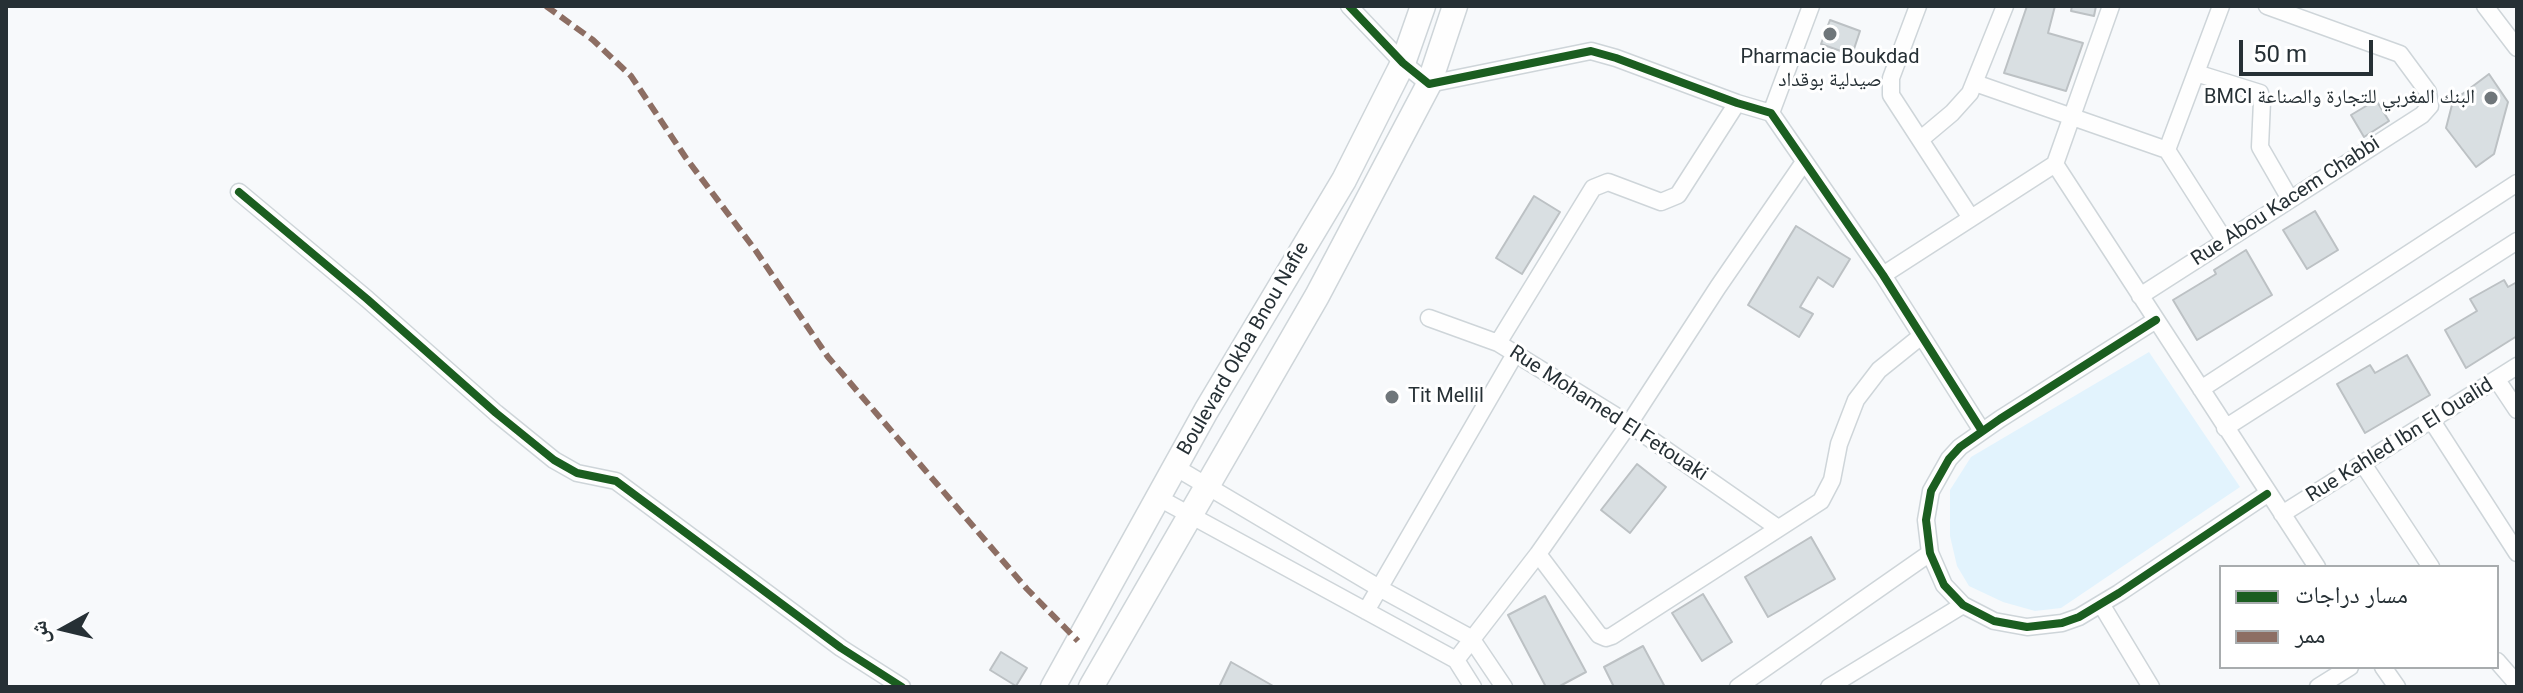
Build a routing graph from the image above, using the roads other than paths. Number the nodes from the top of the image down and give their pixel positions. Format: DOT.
graph roads {
  1 [pos="1349,6"];
  2 [pos="1423,6"];
  3 [pos="1455,6"];
  4 [pos="1811,6"];
  5 [pos="1918,6"];
  6 [pos="2111,6"];
  7 [pos="2221,6"];
  8 [pos="2267,6"];
  9 [pos="2485,6"];
  10 [pos="2004,7"];
  11 [pos="2517,48"];
  12 [pos="1403,63"];
  13 [pos="2196,73"];
  14 [pos="1975,83"];
  15 [pos="1429,84"];
  16 [pos="1737,103"];
  17 [pos="1771,113"];
  18 [pos="2072,116"];
  19 [pos="1921,139"];
  20 [pos="2167,150"];
  21 [pos="1804,162"];
  22 [pos="2055,164"];
  23 [pos="2517,183"];
  24 [pos="239,192"];
  25 [pos="2290,199"];
  26 [pos="1971,218"];
  27 [pos="2225,241"];
  28 [pos="2517,241"];
  29 [pos="1883,275"];
  30 [pos="2140,296"];
  31 [pos="1429,318"];
  32 [pos="2156,320"];
  33 [pos="1920,337"];
  34 [pos="1498,343"];
  35 [pos="1515,354"];
  36 [pos="2517,366"];
  37 [pos="2497,380"];
  38 [pos="2201,389"];
  39 [pos="2517,410"];
  40 [pos="2432,421"];
  41 [pos="1629,424"];
  42 [pos="2225,428"];
  43 [pos="1982,431"];
  44 [pos="2363,464"];
  45 [pos="1175,467"];
  46 [pos="1207,486"];
  47 [pos="2267,494"];
  48 [pos="1157,497"];
  49 [pos="2282,514"];
  50 [pos="1189,515"];
  51 [pos="1778,528"];
  52 [pos="1930,553"];
  53 [pos="2517,553"];
  54 [pos="1538,554"];
  55 [pos="2316,565"];
  56 [pos="2430,565"];
  57 [pos="1379,588"];
  58 [pos="2101,604"];
  59 [pos="1963,605"];
  60 [pos="1366,611"];
  61 [pos="1471,638"];
  62 [pos="1456,660"];
  63 [pos="2499,663"];
  64 [pos="2347,669"];
  65 [pos="2384,669"];
  66 [pos="2517,684"];
  67 [pos="902,687"];
  68 [pos="1053,687"];
  69 [pos="1091,687"];
  70 [pos="1473,687"];
  71 [pos="1504,687"];
  72 [pos="1738,687"];
  73 [pos="1829,687"];
  74 [pos="2151,687"];
  75 [pos="2318,687"];
  76 [pos="2397,687"];
  1 -- 12 [label="street"];
  2 -- 12 [label="main road, Boulevard Okba Bnou Nafie"];
  3 -- 15 [label="main road, Boulevard Okba Bnou Nafie"];
  4 -- 17 [label="street"];
  5 -- 19 [label="street"];
  6 -- 18 [label="street"];
  7 -- 13 [label="street"];
  8 -- 25 [label="street, Rue Abou Kacem Chabbi"];
  9 -- 11 [label="street"];
  10 -- 14 [label="street"];
  12 -- 15 [label="street"];
  12 -- 45 [label="main road, Boulevard Okba Bnou Nafie"];
  13 -- 20 [label="street"];
  13 -- 25 [label="street"];
  14 -- 18 [label="street"];
  14 -- 19 [label="street"];
  15 -- 16 [label="street"];
  15 -- 46 [label="main road, Boulevard Okba Bnou Nafie"];
  16 -- 17 [label="street"];
  16 -- 34 [label="street"];
  17 -- 21 [label="street"];
  18 -- 20 [label="street"];
  18 -- 22 [label="street"];
  19 -- 26 [label="street"];
  20 -- 27 [label="street"];
  21 -- 29 [label="street"];
  21 -- 41 [label="street"];
  22 -- 26 [label="street"];
  22 -- 30 [label="street"];
  23 -- 38 [label="street"];
  24 -- 67 [label="street"];
  25 -- 27 [label="street, Rue Abou Kacem Chabbi"];
  26 -- 29 [label="street"];
  27 -- 30 [label="street, Rue Abou Kacem Chabbi"];
  28 -- 42 [label="street"];
  29 -- 33 [label="street"];
  30 -- 32 [label="street"];
  31 -- 34 [label="street, Rue Mohamed El Fetouaki"];
  32 -- 38 [label="street"];
  32 -- 43 [label="street"];
  33 -- 43 [label="street"];
  33 -- 51 [label="street"];
  34 -- 35 [label="street, Rue Mohamed El Fetouaki"];
  35 -- 41 [label="street, Rue Mohamed El Fetouaki"];
  35 -- 57 [label="street"];
  36 -- 37 [label="street, Rue Kahled Ibn El Oualid"];
  37 -- 39 [label="street"];
  37 -- 40 [label="street, Rue Kahled Ibn El Oualid"];
  38 -- 42 [label="street"];
  40 -- 44 [label="street, Rue Kahled Ibn El Oualid"];
  40 -- 53 [label="street"];
  41 -- 51 [label="street, Rue Mohamed El Fetouaki"];
  41 -- 54 [label="street"];
  42 -- 47 [label="street"];
  43 -- 52 [label="street"];
  44 -- 49 [label="street, Rue Kahled Ibn El Oualid"];
  44 -- 56 [label="street"];
  45 -- 46 [label="street"];
  45 -- 48 [label="main road, Boulevard Okba Bnou Nafie"];
  46 -- 50 [label="main road, Boulevard Okba Bnou Nafie"];
  46 -- 57 [label="street"];
  47 -- 49 [label="street"];
  47 -- 58 [label="street"];
  48 -- 50 [label="street"];
  48 -- 68 [label="main road, Boulevard Okba Bnou Nafie"];
  49 -- 55 [label="street"];
  50 -- 60 [label="street"];
  50 -- 69 [label="main road, Boulevard Okba Bnou Nafie"];
  51 -- 54 [label="street"];
  52 -- 59 [label="street"];
  52 -- 72 [label="street"];
  54 -- 61 [label="street"];
  57 -- 60 [label="street"];
  57 -- 61 [label="street"];
  58 -- 59 [label="street"];
  58 -- 74 [label="street"];
  59 -- 73 [label="street"];
  60 -- 62 [label="street"];
  61 -- 62 [label="street"];
  61 -- 71 [label="street"];
  62 -- 70 [label="street"];
  63 -- 66 [label="street"];
  64 -- 75 [label="street"];
  65 -- 76 [label="street"];
}
